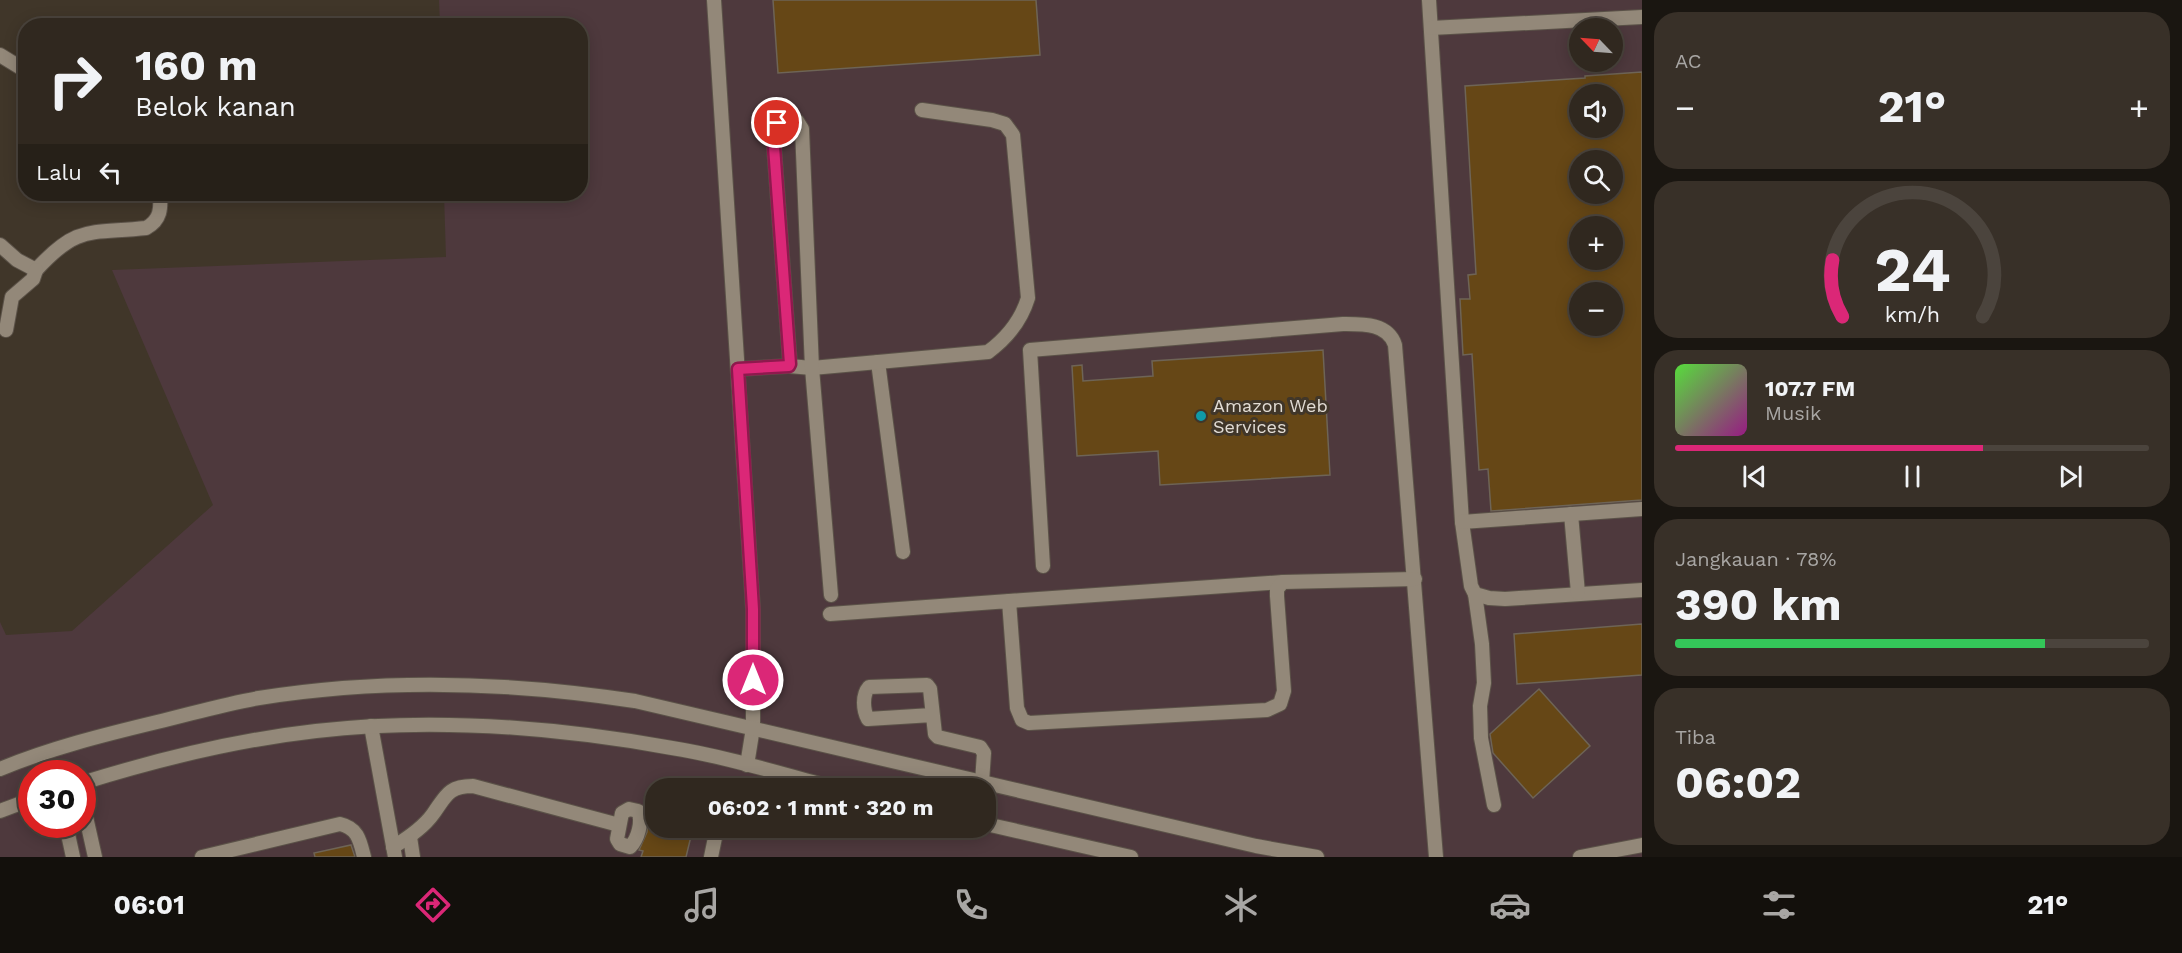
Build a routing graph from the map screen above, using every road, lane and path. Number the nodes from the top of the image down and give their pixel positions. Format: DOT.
graph roads {
  1 [pos="714,0"];
  2 [pos="1429,0"];
  3 [pos="1642,17"];
  4 [pos="1431,28"];
  5 [pos="0,55"];
  6 [pos="18,66"];
  7 [pos="922,110"];
  8 [pos="160,201"];
  9 [pos="0,246"];
  10 [pos="36,270"];
  11 [pos="6,330"];
  12 [pos="878,362"];
  13 [pos="789,366"];
  14 [pos="812,368"];
  15 [pos="738,369"];
  16 [pos="1642,509"];
  17 [pos="1571,514"];
  18 [pos="1462,522"];
  19 [pos="903,552"];
  20 [pos="1043,566"];
  21 [pos="1415,579"];
  22 [pos="1283,582"];
  23 [pos="1642,590"];
  24 [pos="1578,593"];
  25 [pos="1475,594"];
  26 [pos="831,595"];
  27 [pos="1009,602"];
  28 [pos="830,614"];
  29 [pos="932,715"];
  30 [pos="371,726"];
  31 [pos="753,728"];
  32 [pos="747,765"];
  33 [pos="0,769"];
  34 [pos="797,778"];
  35 [pos="965,778"];
  36 [pos="982,778"];
  37 [pos="96,779"];
  38 [pos="996,785"];
  39 [pos="18,804"];
  40 [pos="1494,805"];
  41 [pos="0,811"];
  42 [pos="619,825"];
  43 [pos="996,827"];
  44 [pos="410,837"];
  45 [pos="69,838"];
  46 [pos="91,838"];
  47 [pos="715,838"];
  48 [pos="1642,845"];
  49 [pos="394,852"];
  50 [pos="1084,852"];
  51 [pos="73,857"];
  52 [pos="95,857"];
  53 [pos="202,857"];
  54 [pos="364,857"];
  55 [pos="413,857"];
  56 [pos="711,857"];
  57 [pos="1131,857"];
  58 [pos="1317,857"];
  59 [pos="1436,857"];
  60 [pos="1580,857"];
  1 -- 15 [label="street"];
  2 -- 4 [label="street"];
  3 -- 4 [label="street"];
  4 -- 18 [label="street"];
  5 -- 6 [label="street"];
  7 -- 12 [label="street"];
  8 -- 10 [label="street"];
  9 -- 10 [label="street"];
  10 -- 11 [label="street"];
  12 -- 14 [label="street"];
  12 -- 19 [label="street"];
  13 -- 14 [label="street"];
  13 -- 14 [label="street"];
  13 -- 15 [label="street"];
  14 -- 26 [label="street"];
  15 -- 31 [label="street"];
  16 -- 17 [label="street"];
  17 -- 18 [label="street"];
  17 -- 24 [label="street"];
  18 -- 25 [label="street"];
  20 -- 21 [label="street"];
  21 -- 22 [label="street"];
  21 -- 59 [label="street"];
  22 -- 27 [label="street"];
  22 -- 27 [label="street"];
  23 -- 24 [label="street"];
  24 -- 25 [label="street"];
  25 -- 40 [label="street"];
  27 -- 28 [label="street"];
  29 -- 29 [label="street"];
  29 -- 36 [label="street"];
  30 -- 32 [label="street"];
  30 -- 37 [label="street"];
  30 -- 49 [label="street"];
  31 -- 32 [label="street"];
  31 -- 33 [label="street"];
  31 -- 35 [label="street"];
  32 -- 34 [label="street"];
  38 -- 58 [label="street"];
  39 -- 41 [label="street"];
  42 -- 44 [label="street"];
  43 -- 50 [label="street"];
  44 -- 49 [label="street"];
  44 -- 55 [label="street"];
  45 -- 51 [label="street"];
  46 -- 52 [label="street"];
  47 -- 56 [label="street"];
  48 -- 60 [label="street"];
  50 -- 57 [label="street"];
  53 -- 54 [label="street"];
}
